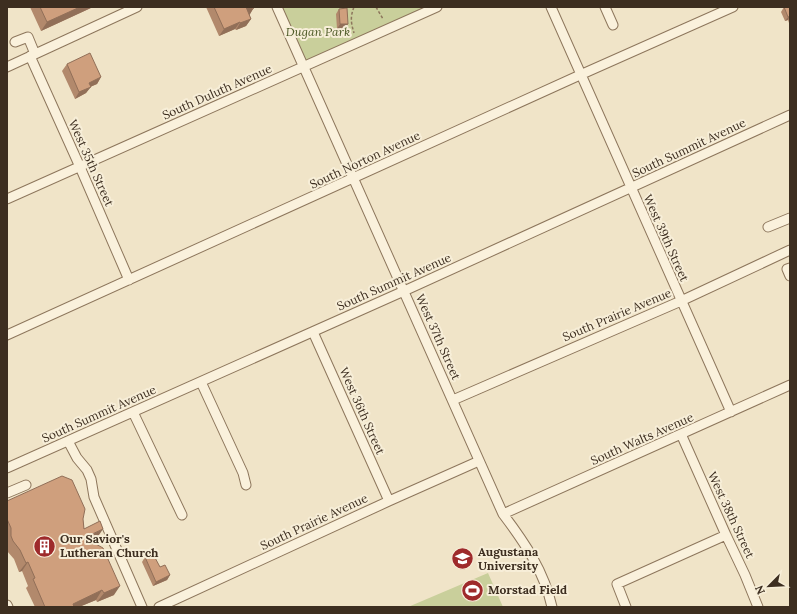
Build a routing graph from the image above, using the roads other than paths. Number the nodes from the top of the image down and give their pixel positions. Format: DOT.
graph roads {
  1 [pos="136,7"];
  2 [pos="277,7"];
  3 [pos="437,7"];
  4 [pos="551,7"];
  5 [pos="605,7"];
  6 [pos="733,7"];
  7 [pos="613,25"];
  8 [pos="15,42"];
  9 [pos="33,55"];
  10 [pos="7,67"];
  11 [pos="304,67"];
  12 [pos="580,75"];
  13 [pos="790,115"];
  14 [pos="80,167"];
  15 [pos="354,178"];
  16 [pos="631,187"];
  17 [pos="7,199"];
  18 [pos="790,218"];
  19 [pos="768,228"];
  20 [pos="790,250"];
  21 [pos="790,268"];
  22 [pos="790,276"];
  23 [pos="129,280"];
  24 [pos="404,291"];
  25 [pos="681,301"];
  26 [pos="313,332"];
  27 [pos="7,335"];
  28 [pos="201,382"];
  29 [pos="789,388"];
  30 [pos="453,400"];
  31 [pos="133,412"];
  32 [pos="731,412"];
  33 [pos="681,434"];
  34 [pos="68,441"];
  35 [pos="479,461"];
  36 [pos="7,468"];
  37 [pos="26,485"];
  38 [pos="246,485"];
  39 [pos="8,491"];
  40 [pos="389,501"];
  41 [pos="503,514"];
  42 [pos="182,515"];
  43 [pos="726,536"];
  44 [pos="142,607"];
  45 [pos="159,607"];
  46 [pos="552,607"];
  47 [pos="626,607"];
  48 [pos="758,607"];
  1 -- 9 [label="street"];
  2 -- 11 [label="street, West 37th Street"];
  3 -- 11 [label="street, South Duluth Avenue"];
  4 -- 12 [label="street, West 39th Street"];
  5 -- 7 [label="street"];
  6 -- 12 [label="street, South Norton Avenue"];
  8 -- 9 [label="street, West 35th Street"];
  9 -- 10 [label="street"];
  9 -- 14 [label="street, West 35th Street"];
  11 -- 14 [label="street, South Duluth Avenue"];
  11 -- 15 [label="street, West 37th Street"];
  12 -- 15 [label="street, South Norton Avenue"];
  12 -- 16 [label="street, West 39th Street"];
  13 -- 16 [label="street, South Summit Avenue"];
  14 -- 17 [label="street, South Duluth Avenue"];
  14 -- 23 [label="street, West 35th Street"];
  15 -- 23 [label="street, South Norton Avenue"];
  15 -- 24 [label="street, West 37th Street"];
  16 -- 24 [label="street, South Summit Avenue"];
  16 -- 25 [label="street, West 39th Street"];
  18 -- 19 [label="street"];
  20 -- 25 [label="street, South Prairie Avenue"];
  21 -- 22 [label="street"];
  23 -- 27 [label="street, South Norton Avenue"];
  24 -- 26 [label="street, South Summit Avenue"];
  24 -- 30 [label="street, West 37th Street"];
  25 -- 30 [label="street, South Prairie Avenue"];
  25 -- 32 [label="street, West 39th Street"];
  26 -- 28 [label="street, South Summit Avenue"];
  26 -- 40 [label="street, West 36th Street"];
  28 -- 31 [label="street, South Summit Avenue"];
  28 -- 38 [label="street"];
  29 -- 32 [label="street, South Walts Avenue"];
  30 -- 35 [label="street, West 37th Street"];
  31 -- 34 [label="street, South Summit Avenue"];
  31 -- 42 [label="street"];
  32 -- 33 [label="street, South Walts Avenue"];
  33 -- 41 [label="street, South Walts Avenue"];
  33 -- 43 [label="street, West 38th Street"];
  34 -- 36 [label="street, South Summit Avenue"];
  34 -- 44 [label="street"];
  35 -- 40 [label="street, South Prairie Avenue"];
  35 -- 41 [label="street, West 37th Street"];
  37 -- 39 [label="street"];
  40 -- 45 [label="street, South Prairie Avenue"];
  41 -- 46 [label="street, West 37th Street"];
  43 -- 47 [label="street"];
  43 -- 48 [label="street, West 38th Street"];
}
